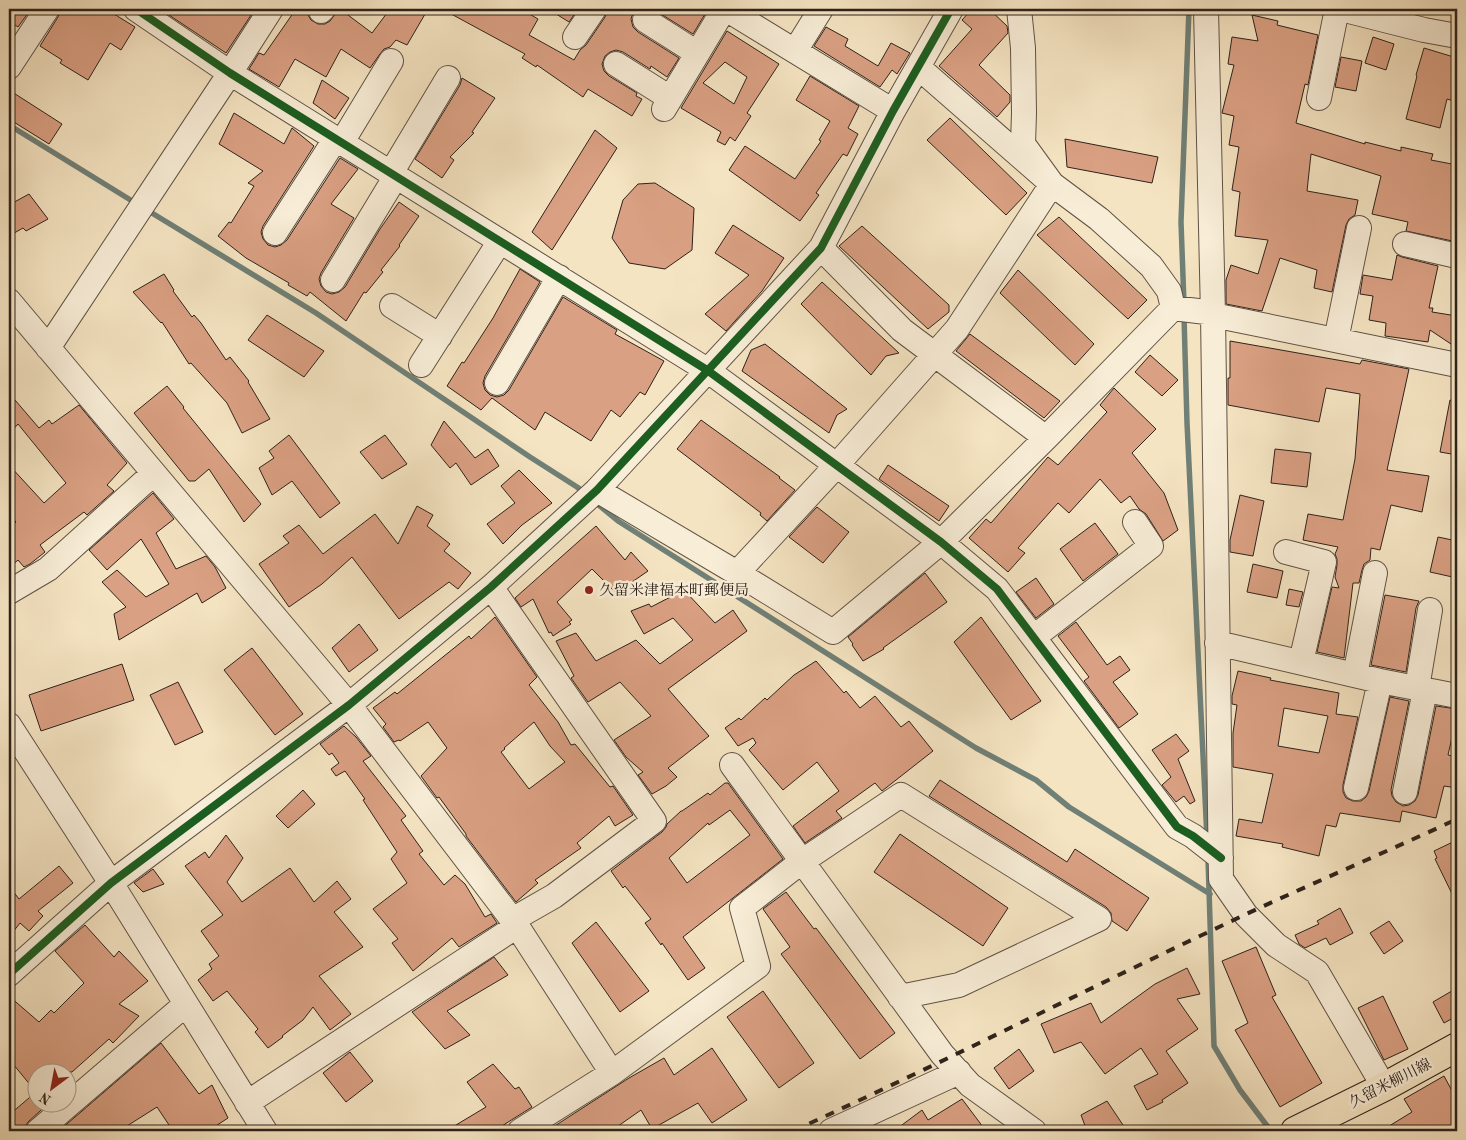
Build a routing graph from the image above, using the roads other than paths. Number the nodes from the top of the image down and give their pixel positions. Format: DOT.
graph roads {
  1 [pos="47,9"];
  2 [pos="136,9"];
  3 [pos="271,9"];
  4 [pos="594,9"];
  5 [pos="725,9"];
  6 [pos="821,9"];
  7 [pos="951,9"];
  8 [pos="1019,9"];
  9 [pos="1206,9"];
  10 [pos="1337,9"];
  11 [pos="1341,9"];
  12 [pos="645,20"];
  13 [pos="1457,36"];
  14 [pos="575,37"];
  15 [pos="795,51"];
  16 [pos="698,53"];
  17 [pos="391,61"];
  18 [pos="616,64"];
  19 [pos="9,67"];
  20 [pos="918,67"];
  21 [pos="230,73"];
  22 [pos="448,78"];
  23 [pos="1319,98"];
  24 [pos="893,112"];
  25 [pos="339,140"];
  26 [pos="394,174"];
  27 [pos="1052,184"];
  28 [pos="1359,228"];
  29 [pos="275,233"];
  30 [pos="500,241"];
  31 [pos="1405,244"];
  32 [pos="821,248"];
  33 [pos="1457,256"];
  34 [pos="558,277"];
  35 [pos="333,280"];
  36 [pos="9,300"];
  37 [pos="392,306"];
  38 [pos="1172,308"];
  39 [pos="1209,314"];
  40 [pos="440,336"];
  41 [pos="1336,340"];
  42 [pos="48,348"];
  43 [pos="934,354"];
  44 [pos="421,365"];
  45 [pos="1457,365"];
  46 [pos="707,370"];
  47 [pos="497,383"];
  48 [pos="1046,438"];
  49 [pos="836,466"];
  50 [pos="153,474"];
  51 [pos="597,490"];
  52 [pos="1135,522"];
  53 [pos="941,542"];
  54 [pos="1286,552"];
  55 [pos="737,573"];
  56 [pos="1375,573"];
  57 [pos="491,587"];
  58 [pos="9,592"];
  59 [pos="1430,610"];
  60 [pos="1034,637"];
  61 [pos="1217,643"];
  62 [pos="1301,662"];
  63 [pos="1355,675"];
  64 [pos="1380,681"];
  65 [pos="1421,689"];
  66 [pos="1457,696"];
  67 [pos="349,705"];
  68 [pos="9,725"];
  69 [pos="732,765"];
  70 [pos="1356,788"];
  71 [pos="1405,792"];
  72 [pos="1220,858"];
  73 [pos="801,862"];
  74 [pos="111,883"];
  75 [pos="514,923"];
  76 [pos="9,974"];
  77 [pos="900,997"];
  78 [pos="186,1004"];
  79 [pos="1457,1047"];
  80 [pos="959,1072"];
  81 [pos="612,1074"];
  82 [pos="1384,1087"];
  83 [pos="247,1103"];
  84 [pos="44,1129"];
  85 [pos="265,1131"];
  86 [pos="520,1131"];
  87 [pos="831,1131"];
  88 [pos="1034,1131"];
  89 [pos="1295,1131"];
  1 -- 19 [label="street"];
  2 -- 21 [label="street"];
  3 -- 21 [label="street"];
  4 -- 14 [label="street"];
  5 -- 15 [label="street"];
  5 -- 16 [label="street"];
  6 -- 15 [label="street"];
  7 -- 20 [label="street"];
  8 -- 27 [label="street"];
  9 -- 39 [label="street"];
  10 -- 23 [label="street"];
  11 -- 13 [label="street"];
  12 -- 16 [label="street"];
  15 -- 24 [label="street"];
  16 -- 18 [label="street"];
  17 -- 25 [label="street"];
  20 -- 24 [label="street"];
  20 -- 27 [label="street"];
  21 -- 25 [label="street"];
  21 -- 42 [label="street"];
  22 -- 26 [label="street"];
  24 -- 32 [label="street"];
  25 -- 26 [label="street"];
  25 -- 29 [label="street"];
  26 -- 30 [label="street"];
  26 -- 35 [label="street"];
  27 -- 38 [label="street"];
  27 -- 43 [label="street"];
  28 -- 41 [label="street"];
  30 -- 34 [label="street"];
  30 -- 40 [label="street"];
  31 -- 33 [label="street"];
  32 -- 43 [label="street"];
  32 -- 46 [label="street"];
  34 -- 46 [label="street"];
  34 -- 47 [label="street"];
  36 -- 42 [label="street"];
  37 -- 40 [label="street"];
  38 -- 39 [label="street"];
  38 -- 48 [label="street"];
  39 -- 41 [label="street"];
  39 -- 61 [label="street"];
  40 -- 44 [label="street"];
  41 -- 45 [label="street"];
  42 -- 50 [label="street"];
  43 -- 48 [label="street"];
  43 -- 49 [label="street"];
  46 -- 49 [label="street"];
  46 -- 51 [label="street"];
  48 -- 53 [label="street"];
  49 -- 53 [label="street"];
  49 -- 55 [label="street"];
  50 -- 58 [label="street"];
  50 -- 67 [label="street"];
  51 -- 55 [label="street"];
  51 -- 57 [label="street"];
  52 -- 60 [label="street"];
  53 -- 55 [label="street"];
  53 -- 60 [label="street"];
  54 -- 62 [label="street"];
  56 -- 63 [label="street"];
  57 -- 67 [label="street"];
  57 -- 75 [label="street"];
  59 -- 65 [label="street"];
  60 -- 72 [label="street"];
  61 -- 62 [label="street"];
  61 -- 72 [label="street"];
  62 -- 63 [label="street"];
  63 -- 64 [label="street"];
  64 -- 65 [label="street"];
  64 -- 70 [label="street"];
  65 -- 66 [label="street"];
  65 -- 71 [label="street"];
  67 -- 74 [label="street"];
  67 -- 75 [label="street"];
  68 -- 74 [label="street"];
  69 -- 73 [label="street"];
  72 -- 82 [label="street"];
  73 -- 77 [label="street"];
  73 -- 77 [label="street"];
  73 -- 81 [label="street"];
  74 -- 76 [label="street"];
  74 -- 78 [label="street"];
  75 -- 81 [label="street"];
  75 -- 83 [label="street"];
  77 -- 80 [label="street"];
  78 -- 83 [label="street"];
  78 -- 84 [label="street"];
  79 -- 82 [label="main road, 久留米柳川線"];
  80 -- 87 [label="street"];
  80 -- 88 [label="street"];
  81 -- 86 [label="street"];
  82 -- 89 [label="main road, 久留米柳川線"];
  83 -- 85 [label="street"];
}
